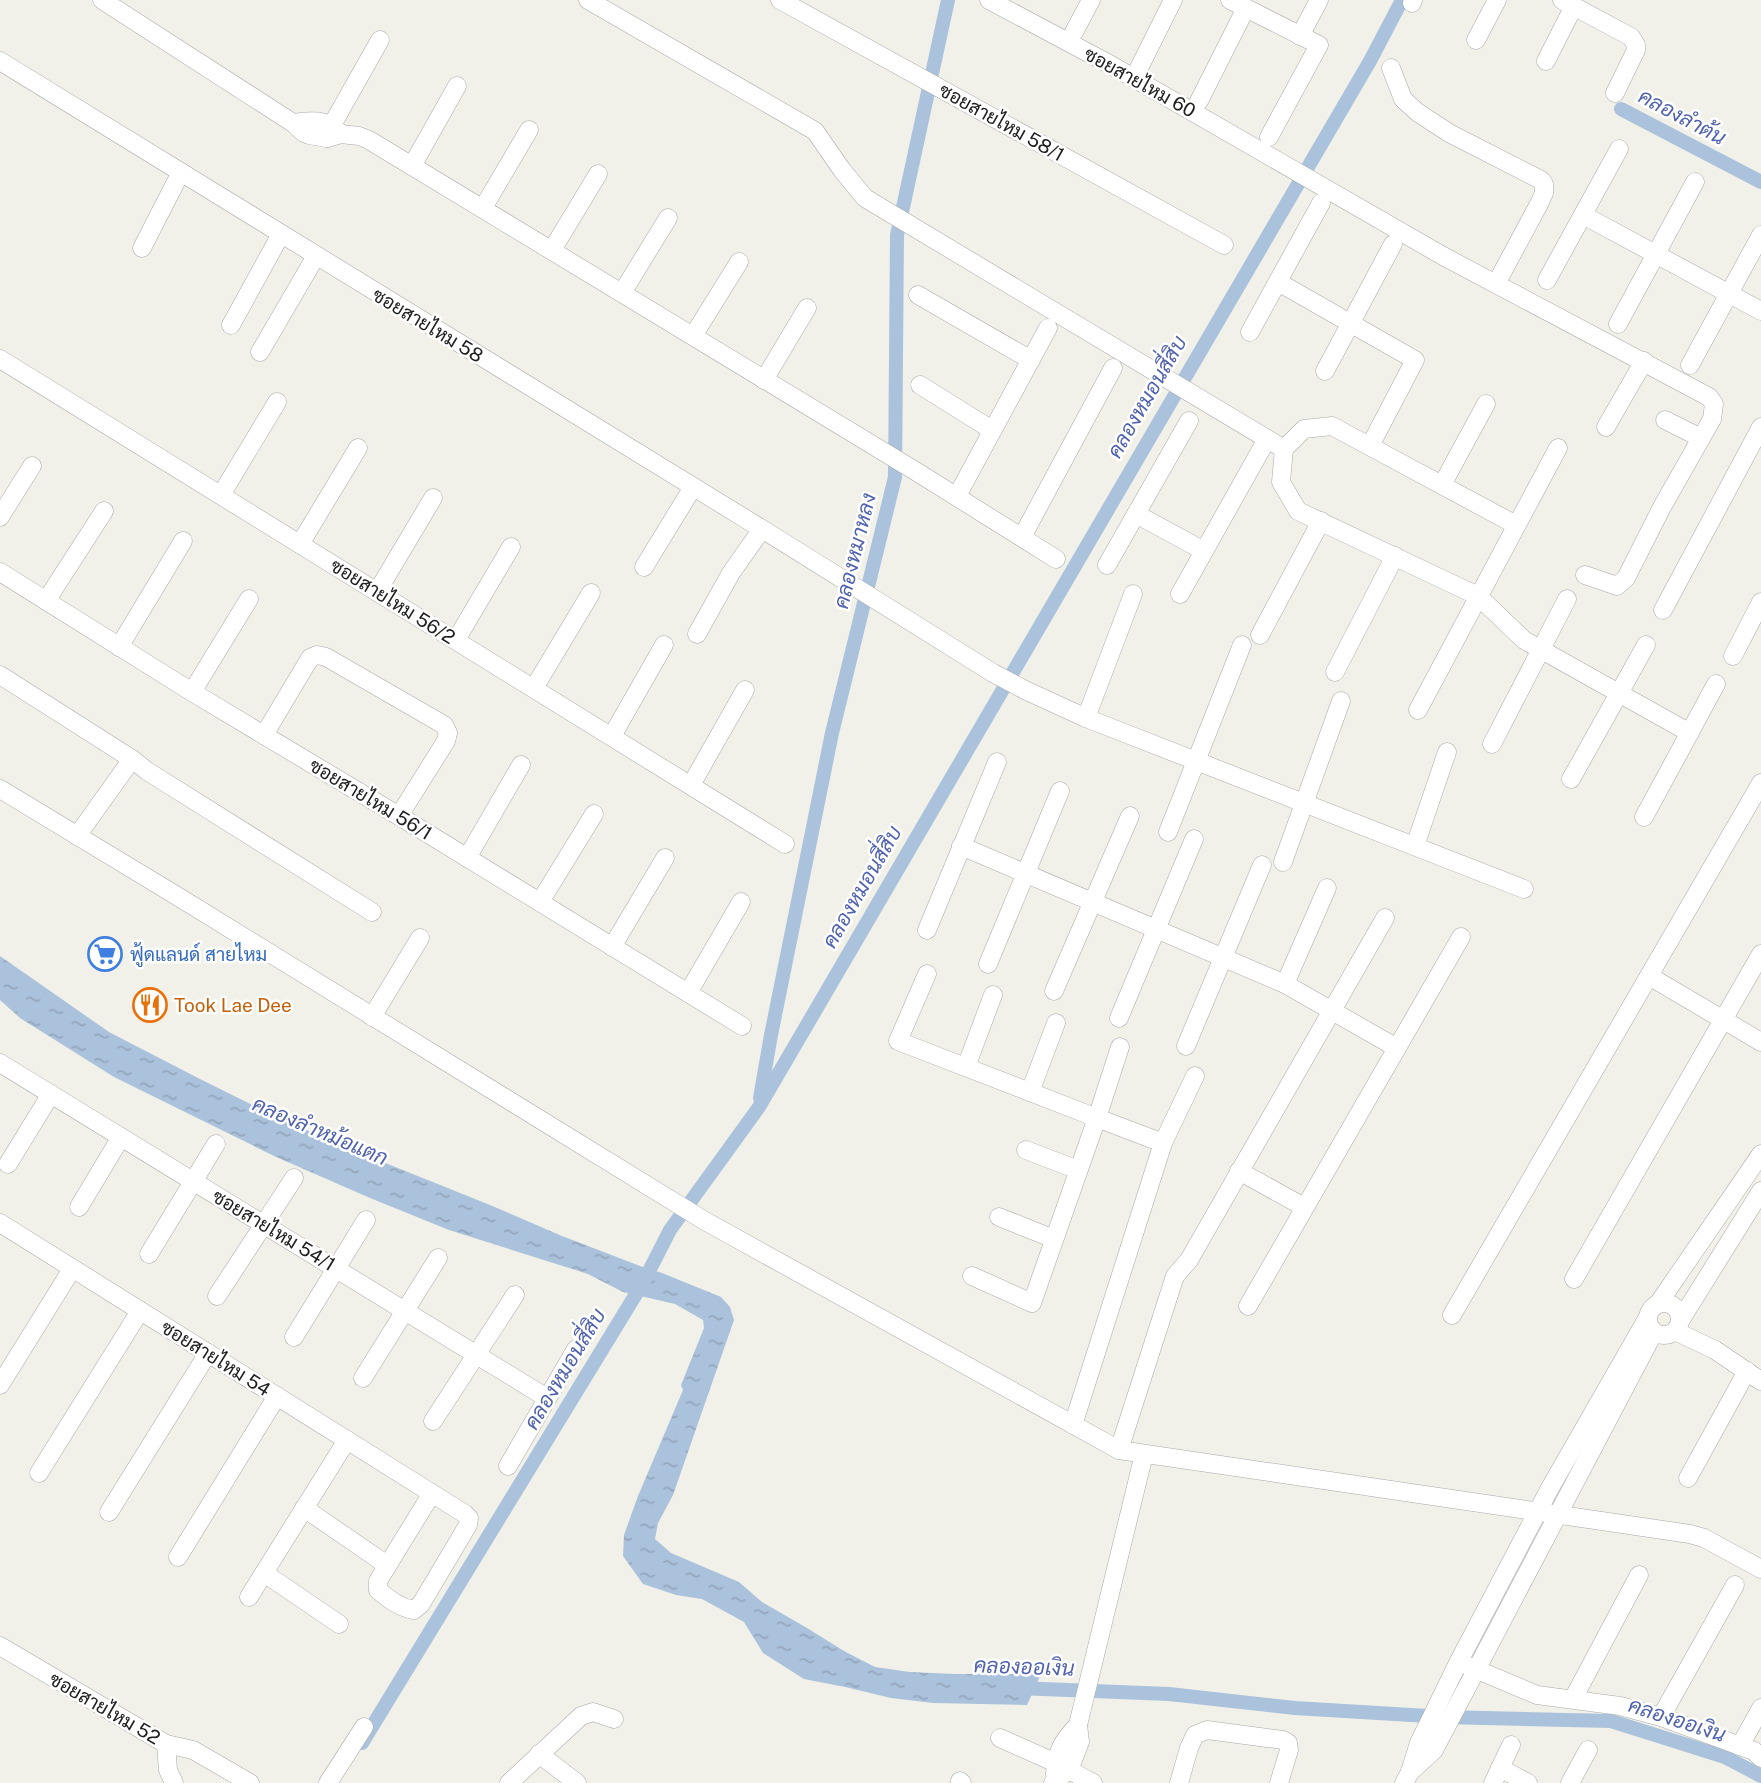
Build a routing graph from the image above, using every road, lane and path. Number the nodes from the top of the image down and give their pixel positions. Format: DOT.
graph roads {
  1 [pos="102,0"];
  2 [pos="588,0"];
  3 [pos="780,0"];
  4 [pos="989,0"];
  5 [pos="1091,0"];
  6 [pos="1173,0"];
  7 [pos="1319,0"];
  8 [pos="1497,0"];
  9 [pos="1238,3"];
  10 [pos="1577,4"];
  11 [pos="1074,32"];
  12 [pos="1300,36"];
  13 [pos="380,40"];
  14 [pos="1476,40"];
  15 [pos="0,61"];
  16 [pos="1546,61"];
  17 [pos="1139,68"];
  18 [pos="1391,68"];
  19 [pos="457,86"];
  20 [pos="1615,93"];
  21 [pos="1199,100"];
  22 [pos="529,130"];
  23 [pos="333,132"];
  24 [pos="1269,137"];
  25 [pos="1619,149"];
  26 [pos="412,166"];
  27 [pos="181,172"];
  28 [pos="597,174"];
  29 [pos="1695,183"];
  30 [pos="1321,203"];
  31 [pos="483,208"];
  32 [pos="1583,215"];
  33 [pos="668,218"];
  34 [pos="281,234"];
  35 [pos="1761,235"];
  36 [pos="1224,244"];
  37 [pos="1393,244"];
  38 [pos="142,248"];
  39 [pos="552,250"];
  40 [pos="1656,255"];
  41 [pos="316,256"];
  42 [pos="739,262"];
  43 [pos="1547,280"];
  44 [pos="1278,282"];
  45 [pos="1496,284"];
  46 [pos="622,293"];
  47 [pos="1729,294"];
  48 [pos="918,295"];
  49 [pos="807,308"];
  50 [pos="1761,311"];
  51 [pos="1350,323"];
  52 [pos="231,324"];
  53 [pos="1618,324"];
  54 [pos="1048,328"];
  55 [pos="1250,332"];
  56 [pos="693,336"];
  57 [pos="260,352"];
  58 [pos="0,359"];
  59 [pos="1031,360"];
  60 [pos="1644,361"];
  61 [pos="1690,365"];
  62 [pos="1113,368"];
  63 [pos="1325,371"];
  64 [pos="764,380"];
  65 [pos="920,385"];
  66 [pos="277,402"];
  67 [pos="1486,404"];
  68 [pos="1665,420"];
  69 [pos="1189,421"];
  70 [pos="1606,427"];
  71 [pos="1761,427"];
  72 [pos="992,430"];
  73 [pos="1701,438"];
  74 [pos="1268,439"];
  75 [pos="1370,446"];
  76 [pos="358,448"];
  77 [pos="1558,448"];
  78 [pos="1284,449"];
  79 [pos="32,466"];
  80 [pos="1442,485"];
  81 [pos="693,486"];
  82 [pos="221,495"];
  83 [pos="957,496"];
  84 [pos="433,498"];
  85 [pos="104,510"];
  86 [pos="1136,514"];
  87 [pos="0,517"];
  88 [pos="1321,521"];
  89 [pos="1516,525"];
  90 [pos="762,529"];
  91 [pos="1022,537"];
  92 [pos="183,541"];
  93 [pos="300,544"];
  94 [pos="511,548"];
  95 [pos="1204,551"];
  96 [pos="1395,556"];
  97 [pos="1056,559"];
  98 [pos="1107,565"];
  99 [pos="644,567"];
  100 [pos="0,572"];
  101 [pos="1586,575"];
  102 [pos="377,592"];
  103 [pos="591,593"];
  104 [pos="1133,594"];
  105 [pos="1180,594"];
  106 [pos="1478,596"];
  107 [pos="249,599"];
  108 [pos="1567,600"];
  109 [pos="46,601"];
  110 [pos="1761,602"];
  111 [pos="1663,610"];
  112 [pos="697,634"];
  113 [pos="1260,635"];
  114 [pos="456,640"];
  115 [pos="664,645"];
  116 [pos="1242,645"];
  117 [pos="1646,645"];
  118 [pos="119,646"];
  119 [pos="1541,650"];
  120 [pos="1733,656"];
  121 [pos="1335,671"];
  122 [pos="0,675"];
  123 [pos="1716,684"];
  124 [pos="534,688"];
  125 [pos="745,690"];
  126 [pos="192,692"];
  127 [pos="1619,693"];
  128 [pos="1341,701"];
  129 [pos="1418,710"];
  130 [pos="1086,718"];
  131 [pos="1689,733"];
  132 [pos="264,735"];
  133 [pos="612,736"];
  134 [pos="1492,744"];
  135 [pos="1447,752"];
  136 [pos="132,759"];
  137 [pos="997,762"];
  138 [pos="1196,762"];
  139 [pos="521,765"];
  140 [pos="1571,779"];
  141 [pos="1761,783"];
  142 [pos="691,785"];
  143 [pos="0,789"];
  144 [pos="1060,790"];
  145 [pos="1304,803"];
  146 [pos="594,814"];
  147 [pos="398,816"];
  148 [pos="1130,816"];
  149 [pos="1644,817"];
  150 [pos="1168,832"];
  151 [pos="77,836"];
  152 [pos="1194,839"];
  153 [pos="785,844"];
  154 [pos="961,846"];
  155 [pos="1415,846"];
  156 [pos="467,858"];
  157 [pos="665,858"];
  158 [pos="1283,862"];
  159 [pos="1262,864"];
  160 [pos="1026,873"];
  161 [pos="1327,888"];
  162 [pos="1524,888"];
  163 [pos="540,902"];
  164 [pos="741,902"];
  165 [pos="1094,902"];
  166 [pos="372,912"];
  167 [pos="1385,918"];
  168 [pos="1157,929"];
  169 [pos="927,930"];
  170 [pos="1461,937"];
  171 [pos="420,938"];
  172 [pos="612,947"];
  173 [pos="1761,954"];
  174 [pos="1223,956"];
  175 [pos="988,964"];
  176 [pos="927,974"];
  177 [pos="1649,976"];
  178 [pos="1285,984"];
  179 [pos="1054,991"];
  180 [pos="688,993"];
  181 [pos="993,995"];
  182 [pos="1332,1011"];
  183 [pos="372,1017"];
  184 [pos="1119,1018"];
  185 [pos="1723,1021"];
  186 [pos="1056,1023"];
  187 [pos="742,1026"];
  188 [pos="1761,1042"];
  189 [pos="1186,1046"];
  190 [pos="1120,1047"];
  191 [pos="1397,1048"];
  192 [pos="0,1063"];
  193 [pos="965,1067"];
  194 [pos="1195,1076"];
  195 [pos="1030,1092"];
  196 [pos="51,1094"];
  197 [pos="1097,1118"];
  198 [pos="121,1136"];
  199 [pos="1163,1143"];
  200 [pos="216,1144"];
  201 [pos="1026,1150"];
  202 [pos="1761,1154"];
  203 [pos="8,1164"];
  204 [pos="1079,1170"];
  205 [pos="1239,1171"];
  206 [pos="294,1178"];
  207 [pos="193,1181"];
  208 [pos="1761,1191"];
  209 [pos="1304,1207"];
  210 [pos="79,1208"];
  211 [pos="999,1217"];
  212 [pos="366,1220"];
  213 [pos="264,1224"];
  214 [pos="2,1227"];
  215 [pos="1054,1239"];
  216 [pos="149,1254"];
  217 [pos="438,1258"];
  218 [pos="72,1269"];
  219 [pos="337,1269"];
  220 [pos="972,1276"];
  221 [pos="1574,1279"];
  222 [pos="515,1294"];
  223 [pos="217,1296"];
  224 [pos="1248,1306"];
  225 [pos="140,1311"];
  226 [pos="405,1311"];
  227 [pos="1452,1315"];
  228 [pos="1653,1317"];
  229 [pos="1678,1326"];
  230 [pos="294,1337"];
  231 [pos="576,1349"];
  232 [pos="208,1353"];
  233 [pos="475,1354"];
  234 [pos="1754,1376"];
  235 [pos="363,1378"];
  236 [pos="0,1385"];
  237 [pos="277,1396"];
  238 [pos="547,1398"];
  239 [pos="433,1420"];
  240 [pos="1073,1425"];
  241 [pos="347,1440"];
  242 [pos="1119,1450"];
  243 [pos="1144,1454"];
  244 [pos="508,1466"];
  245 [pos="39,1473"];
  246 [pos="1688,1478"];
  247 [pos="432,1493"];
  248 [pos="304,1508"];
  249 [pos="1537,1511"];
  250 [pos="109,1512"];
  251 [pos="1558,1513"];
  252 [pos="178,1557"];
  253 [pos="387,1565"];
  254 [pos="1761,1569"];
  255 [pos="264,1573"];
  256 [pos="1639,1575"];
  257 [pos="1735,1585"];
  258 [pos="249,1597"];
  259 [pos="339,1624"];
  260 [pos="0,1646"];
  261 [pos="1459,1661"];
  262 [pos="1477,1670"];
  263 [pos="1573,1699"];
  264 [pos="1761,1708"];
  265 [pos="1661,1717"];
  266 [pos="614,1719"];
  267 [pos="365,1727"];
  268 [pos="1431,1737"];
  269 [pos="1000,1738"];
  270 [pos="166,1744"];
  271 [pos="1511,1745"];
  272 [pos="1740,1746"];
  273 [pos="1588,1750"];
  274 [pos="539,1754"];
  275 [pos="1761,1758"];
  276 [pos="1058,1774"];
  277 [pos="1496,1775"];
  278 [pos="1407,1778"];
  279 [pos="174,1783"];
  280 [pos="250,1783"];
  281 [pos="328,1783"];
  282 [pos="509,1783"];
  283 [pos="577,1783"];
  284 [pos="1093,1783"];
  285 [pos="1179,1783"];
  286 [pos="1279,1783"];
  287 [pos="1528,1783"];
  288 [pos="1570,1783"];
  1 -- 23 [label="street"];
  2 -- 74 [label="street"];
  3 -- 36 [label="street, ซอยสายไหม 58/1"];
  4 -- 45 [label="street, ซอยสายไหม 60"];
  5 -- 11 [label="street"];
  6 -- 17 [label="street"];
  7 -- 12 [label="street"];
  8 -- 14 [label="street"];
  9 -- 12 [label="street"];
  9 -- 21 [label="street"];
  10 -- 16 [label="street"];
  10 -- 20 [label="street"];
  12 -- 24 [label="street"];
  13 -- 23 [label="street"];
  15 -- 27 [label="street, ซอยสายไหม 58"];
  18 -- 45 [label="street"];
  19 -- 26 [label="street"];
  22 -- 31 [label="street"];
  23 -- 26 [label="street"];
  25 -- 32 [label="street"];
  26 -- 31 [label="street"];
  27 -- 34 [label="street, ซอยสายไหม 58"];
  27 -- 38 [label="street"];
  28 -- 39 [label="street"];
  29 -- 40 [label="street"];
  30 -- 44 [label="street"];
  31 -- 39 [label="street"];
  32 -- 40 [label="street"];
  32 -- 43 [label="street"];
  33 -- 46 [label="street"];
  34 -- 41 [label="street, ซอยสายไหม 58"];
  34 -- 52 [label="street"];
  35 -- 47 [label="street"];
  37 -- 51 [label="street"];
  39 -- 46 [label="street"];
  40 -- 47 [label="street"];
  40 -- 53 [label="street"];
  41 -- 57 [label="street"];
  41 -- 81 [label="street, ซอยสายไหม 58"];
  42 -- 56 [label="street"];
  44 -- 51 [label="street"];
  44 -- 55 [label="street"];
  45 -- 60 [label="street, ซอยสายไหม 60"];
  46 -- 56 [label="street"];
  47 -- 50 [label="street"];
  47 -- 61 [label="street"];
  48 -- 59 [label="street"];
  49 -- 64 [label="street"];
  51 -- 63 [label="street"];
  51 -- 75 [label="street"];
  54 -- 59 [label="street"];
  56 -- 64 [label="street"];
  58 -- 82 [label="street, ซอยสายไหม 56/2"];
  59 -- 72 [label="street"];
  60 -- 70 [label="street"];
  60 -- 73 [label="street, ซอยสายไหม 60"];
  62 -- 91 [label="street"];
  64 -- 83 [label="street"];
  65 -- 72 [label="street"];
  66 -- 82 [label="street"];
  67 -- 80 [label="street"];
  68 -- 73 [label="street"];
  69 -- 86 [label="street"];
  71 -- 111 [label="street"];
  72 -- 83 [label="street"];
  73 -- 101 [label="street"];
  74 -- 78 [label="street"];
  74 -- 95 [label="street"];
  75 -- 78 [label="street"];
  75 -- 80 [label="street"];
  76 -- 93 [label="street"];
  77 -- 89 [label="street"];
  78 -- 88 [label="street"];
  79 -- 87 [label="street"];
  80 -- 89 [label="street"];
  81 -- 90 [label="street, ซอยสายไหม 58"];
  81 -- 99 [label="street"];
  82 -- 93 [label="street, ซอยสายไหม 56/2"];
  83 -- 91 [label="street"];
  84 -- 102 [label="street"];
  85 -- 109 [label="street"];
  86 -- 95 [label="street"];
  86 -- 98 [label="street"];
  88 -- 96 [label="street"];
  88 -- 113 [label="street"];
  89 -- 106 [label="street"];
  90 -- 112 [label="street"];
  90 -- 130 [label="street, ซอยสายไหม 58"];
  91 -- 97 [label="street"];
  92 -- 118 [label="street"];
  93 -- 102 [label="street, ซอยสายไหม 56/2"];
  94 -- 114 [label="street"];
  95 -- 105 [label="street"];
  96 -- 106 [label="street"];
  96 -- 121 [label="street"];
  100 -- 109 [label="street, ซอยสายไหม 56/1"];
  102 -- 114 [label="street, ซอยสายไหม 56/2"];
  103 -- 124 [label="street"];
  104 -- 130 [label="street"];
  106 -- 119 [label="street"];
  106 -- 129 [label="street"];
  107 -- 126 [label="street"];
  108 -- 119 [label="street"];
  109 -- 118 [label="street, ซอยสายไหม 56/1"];
  110 -- 120 [label="street"];
  114 -- 124 [label="street, ซอยสายไหม 56/2"];
  115 -- 133 [label="street"];
  116 -- 138 [label="street"];
  117 -- 127 [label="street"];
  118 -- 126 [label="street, ซอยสายไหม 56/1"];
  119 -- 127 [label="street"];
  119 -- 134 [label="street"];
  122 -- 136 [label="street"];
  123 -- 131 [label="street"];
  124 -- 133 [label="street, ซอยสายไหม 56/2"];
  125 -- 142 [label="street"];
  126 -- 132 [label="street, ซอยสายไหม 56/1"];
  127 -- 131 [label="street"];
  127 -- 140 [label="street"];
  128 -- 145 [label="street"];
  130 -- 138 [label="street, ซอยสายไหม 58"];
  131 -- 149 [label="street"];
  132 -- 147 [label="street, ซอยสายไหม 56/1"];
  132 -- 147 [label="street"];
  133 -- 142 [label="street, ซอยสายไหม 56/2"];
  135 -- 155 [label="street"];
  136 -- 151 [label="street"];
  136 -- 166 [label="street"];
  137 -- 154 [label="street"];
  138 -- 145 [label="street, ซอยสายไหม 58"];
  138 -- 150 [label="street"];
  139 -- 156 [label="street"];
  141 -- 177 [label="street"];
  142 -- 153 [label="street, ซอยสายไหม 56/2"];
  143 -- 151 [label="street"];
  144 -- 160 [label="street"];
  145 -- 155 [label="street, ซอยสายไหม 58"];
  145 -- 158 [label="street"];
  146 -- 163 [label="street"];
  147 -- 156 [label="street, ซอยสายไหม 56/1"];
  148 -- 165 [label="street"];
  151 -- 183 [label="street"];
  152 -- 168 [label="street"];
  154 -- 160 [label="street"];
  154 -- 169 [label="street"];
  155 -- 162 [label="street, ซอยสายไหม 58"];
  156 -- 163 [label="street, ซอยสายไหม 56/1"];
  157 -- 172 [label="street"];
  159 -- 174 [label="street"];
  160 -- 165 [label="street"];
  160 -- 175 [label="street"];
  161 -- 178 [label="street"];
  163 -- 172 [label="street, ซอยสายไหม 56/1"];
  164 -- 180 [label="street"];
  165 -- 168 [label="street"];
  165 -- 179 [label="street"];
  167 -- 182 [label="street"];
  168 -- 174 [label="street"];
  168 -- 184 [label="street"];
  170 -- 191 [label="street"];
  171 -- 183 [label="street"];
  172 -- 180 [label="street, ซอยสายไหม 56/1"];
  173 -- 185 [label="street"];
  174 -- 178 [label="street"];
  174 -- 189 [label="street"];
  176 -- 193 [label="street"];
  177 -- 185 [label="street"];
  177 -- 227 [label="street"];
  178 -- 182 [label="street"];
  180 -- 187 [label="street, ซอยสายไหม 56/1"];
  181 -- 193 [label="street"];
  182 -- 191 [label="street"];
  182 -- 205 [label="street"];
  183 -- 240 [label="street"];
  185 -- 188 [label="street"];
  185 -- 221 [label="street"];
  186 -- 195 [label="street"];
  190 -- 197 [label="street"];
  191 -- 209 [label="street"];
  192 -- 196 [label="street, ซอยสายไหม 54/1"];
  193 -- 195 [label="street"];
  194 -- 199 [label="street"];
  195 -- 197 [label="street"];
  196 -- 198 [label="street, ซอยสายไหม 54/1"];
  196 -- 203 [label="street"];
  197 -- 199 [label="street"];
  197 -- 204 [label="street"];
  198 -- 207 [label="street, ซอยสายไหม 54/1"];
  198 -- 210 [label="street"];
  199 -- 240 [label="street"];
  200 -- 207 [label="street"];
  201 -- 204 [label="street"];
  202 -- 228 [label="street"];
  204 -- 215 [label="street"];
  205 -- 209 [label="street"];
  205 -- 242 [label="street"];
  206 -- 213 [label="street"];
  207 -- 213 [label="street, ซอยสายไหม 54/1"];
  207 -- 216 [label="street"];
  208 -- 229 [label="street"];
  209 -- 224 [label="street"];
  211 -- 215 [label="street"];
  212 -- 219 [label="street"];
  213 -- 219 [label="street, ซอยสายไหม 54/1"];
  213 -- 223 [label="street"];
  214 -- 218 [label="street, ซอยสายไหม 54"];
  215 -- 220 [label="street"];
  217 -- 226 [label="street"];
  218 -- 225 [label="street, ซอยสายไหม 54"];
  218 -- 236 [label="street"];
  219 -- 226 [label="street, ซอยสายไหม 54/1"];
  219 -- 230 [label="street"];
  222 -- 233 [label="street"];
  225 -- 232 [label="street, ซอยสายไหม 54"];
  225 -- 245 [label="street"];
  226 -- 233 [label="street, ซอยสายไหม 54/1"];
  226 -- 235 [label="street"];
  228 -- 229 [label="street"];
  228 -- 229 [label="street"];
  228 -- 249 [label="street"];
  228 -- 251 [label="street"];
  229 -- 234 [label="street"];
  231 -- 238 [label="street"];
  232 -- 237 [label="street, ซอยสายไหม 54"];
  232 -- 250 [label="street"];
  233 -- 238 [label="street, ซอยสายไหม 54/1"];
  233 -- 239 [label="street"];
  234 -- 246 [label="street"];
  237 -- 241 [label="street, ซอยสายไหม 54"];
  237 -- 252 [label="street"];
  238 -- 244 [label="street"];
  240 -- 242 [label="street"];
  241 -- 247 [label="street, ซอยสายไหม 54"];
  241 -- 248 [label="street"];
  242 -- 243 [label="street"];
  243 -- 249 [label="street"];
  243 -- 276 [label="street"];
  247 -- 253 [label="street, ซอยสายไหม 54"];
  247 -- 253 [label="street, ซอยสายไหม 54"];
  248 -- 253 [label="street"];
  248 -- 255 [label="street"];
  249 -- 251 [label="street"];
  249 -- 261 [label="street"];
  251 -- 254 [label="street"];
  251 -- 262 [label="street"];
  255 -- 258 [label="street"];
  255 -- 259 [label="street"];
  256 -- 263 [label="street"];
  257 -- 265 [label="street"];
  260 -- 270 [label="street, ซอยสายไหม 52"];
  261 -- 262 [label="street"];
  261 -- 268 [label="street"];
  262 -- 263 [label="street"];
  262 -- 268 [label="street"];
  263 -- 265 [label="street"];
  264 -- 272 [label="street"];
  265 -- 272 [label="street"];
  266 -- 274 [label="street"];
  267 -- 281 [label="street"];
  268 -- 278 [label="street"];
  269 -- 276 [label="street"];
  270 -- 279 [label="street"];
  270 -- 280 [label="street, ซอยสายไหม 52"];
  271 -- 277 [label="street"];
  272 -- 275 [label="street"];
  273 -- 288 [label="street"];
  274 -- 282 [label="street"];
  274 -- 283 [label="street"];
  276 -- 284 [label="street"];
  277 -- 287 [label="street"];
  285 -- 286 [label="street"];
}
